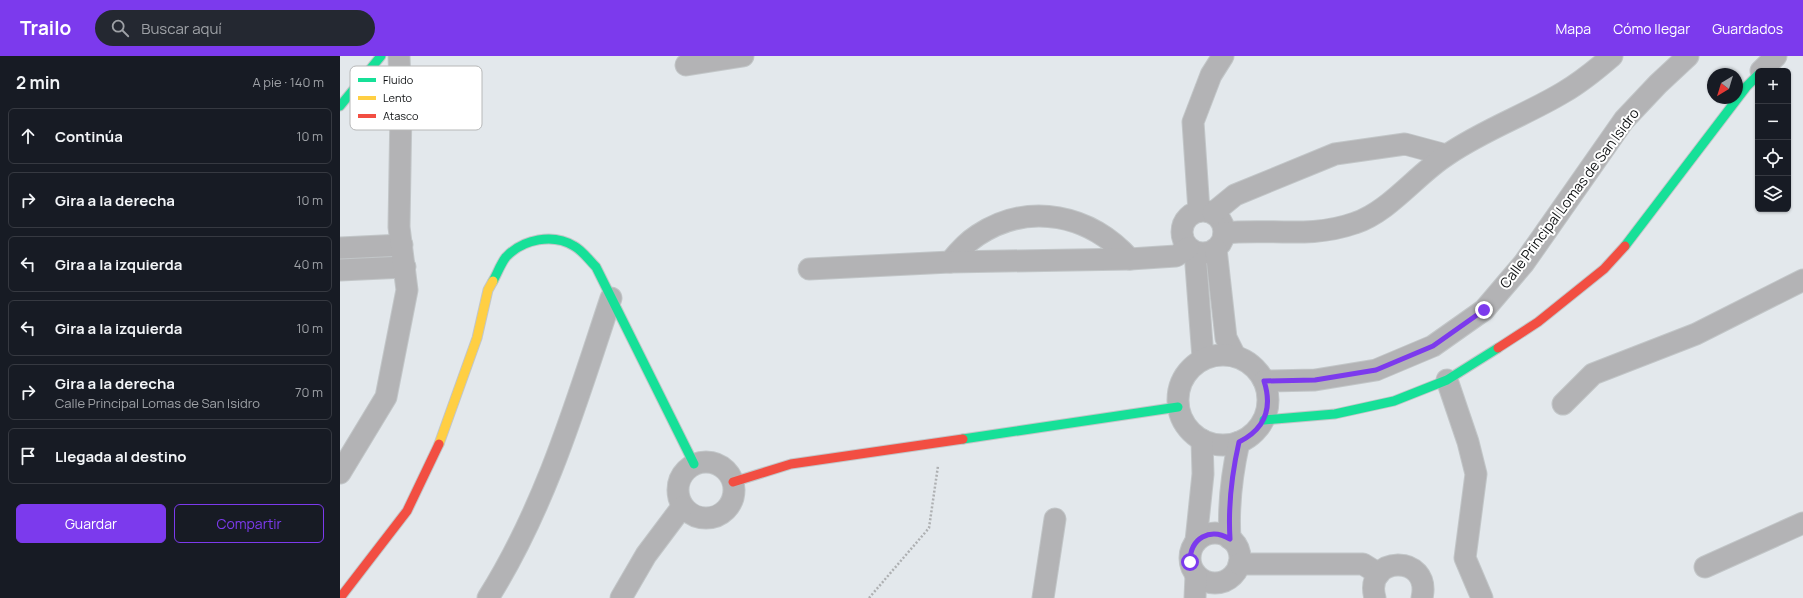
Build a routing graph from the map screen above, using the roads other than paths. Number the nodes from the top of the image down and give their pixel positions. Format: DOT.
graph roads {
  1 [pos="381,56"];
  2 [pos="399,56"];
  3 [pos="743,56"];
  4 [pos="1223,56"];
  5 [pos="1612,56"];
  6 [pos="1688,56"];
  7 [pos="1776,56"];
  8 [pos="373,66"];
  9 [pos="399,66"];
  10 [pos="686,66"];
  11 [pos="1764,68"];
  12 [pos="1755,78"];
  13 [pos="350,94"];
  14 [pos="340,106"];
  15 [pos="401,130"];
  16 [pos="1446,155"];
  17 [pos="1206,212"];
  18 [pos="1220,241"];
  19 [pos="402,245"];
  20 [pos="340,248"];
  21 [pos="1192,250"];
  22 [pos="1130,259"];
  23 [pos="950,262"];
  24 [pos="405,267"];
  25 [pos="809,269"];
  26 [pos="340,270"];
  27 [pos="1803,280"];
  28 [pos="612,298"];
  29 [pos="1235,356"];
  30 [pos="1203,358"];
  31 [pos="1447,380"];
  32 [pos="1264,381"];
  33 [pos="1563,404"];
  34 [pos="1178,407"];
  35 [pos="1264,420"];
  36 [pos="1202,440"];
  37 [pos="1239,442"];
  38 [pos="694,464"];
  39 [pos="340,473"];
  40 [pos="733,482"];
  41 [pos="682,507"];
  42 [pos="1055,519"];
  43 [pos="1803,523"];
  44 [pos="1230,539"];
  45 [pos="1196,541"];
  46 [pos="1239,564"];
  47 [pos="1706,567"];
  48 [pos="1379,574"];
  49 [pos="1196,575"];
  50 [pos="1210,591"];
  51 [pos="340,598"];
  52 [pos="488,598"];
  53 [pos="621,598"];
  54 [pos="1043,598"];
  55 [pos="1195,598"];
  56 [pos="1375,598"];
  57 [pos="1422,598"];
  58 [pos="1482,598"];
  1 -- 8 [label="street"];
  2 -- 9 [label="street"];
  3 -- 10 [label="street"];
  4 -- 17 [label="street"];
  5 -- 16 [label="street"];
  6 -- 32 [label="street, Calle Principal Lomas de San Isidro"];
  7 -- 11 [label="street"];
  12 -- 31 [label="street"];
  13 -- 14 [label="street"];
  15 -- 19 [label="street"];
  16 -- 17 [label="street"];
  16 -- 18 [label="street"];
  17 -- 18 [label="street"];
  17 -- 21 [label="street"];
  18 -- 21 [label="street"];
  18 -- 29 [label="street"];
  19 -- 20 [label="street"];
  19 -- 24 [label="street"];
  21 -- 22 [label="street"];
  21 -- 30 [label="street"];
  22 -- 23 [label="street"];
  22 -- 23 [label="street"];
  23 -- 25 [label="street"];
  24 -- 26 [label="street"];
  24 -- 39 [label="street"];
  27 -- 33 [label="street"];
  28 -- 38 [label="street"];
  28 -- 51 [label="street"];
  28 -- 52 [label="street"];
  29 -- 30 [label="street"];
  29 -- 32 [label="street"];
  30 -- 34 [label="street"];
  31 -- 35 [label="street"];
  31 -- 58 [label="street"];
  32 -- 35 [label="street"];
  34 -- 36 [label="street"];
  34 -- 40 [label="street"];
  35 -- 37 [label="street"];
  36 -- 37 [label="street"];
  36 -- 45 [label="street"];
  37 -- 44 [label="street"];
  38 -- 40 [label="street"];
  38 -- 41 [label="street"];
  40 -- 41 [label="street"];
  41 -- 53 [label="street"];
  42 -- 54 [label="street"];
  43 -- 47 [label="street"];
  44 -- 45 [label="street"];
  44 -- 46 [label="street"];
  45 -- 49 [label="street"];
  46 -- 48 [label="street"];
  46 -- 50 [label="street"];
  48 -- 56 [label="street"];
  48 -- 57 [label="street"];
  49 -- 50 [label="street"];
  49 -- 55 [label="street"];
}
